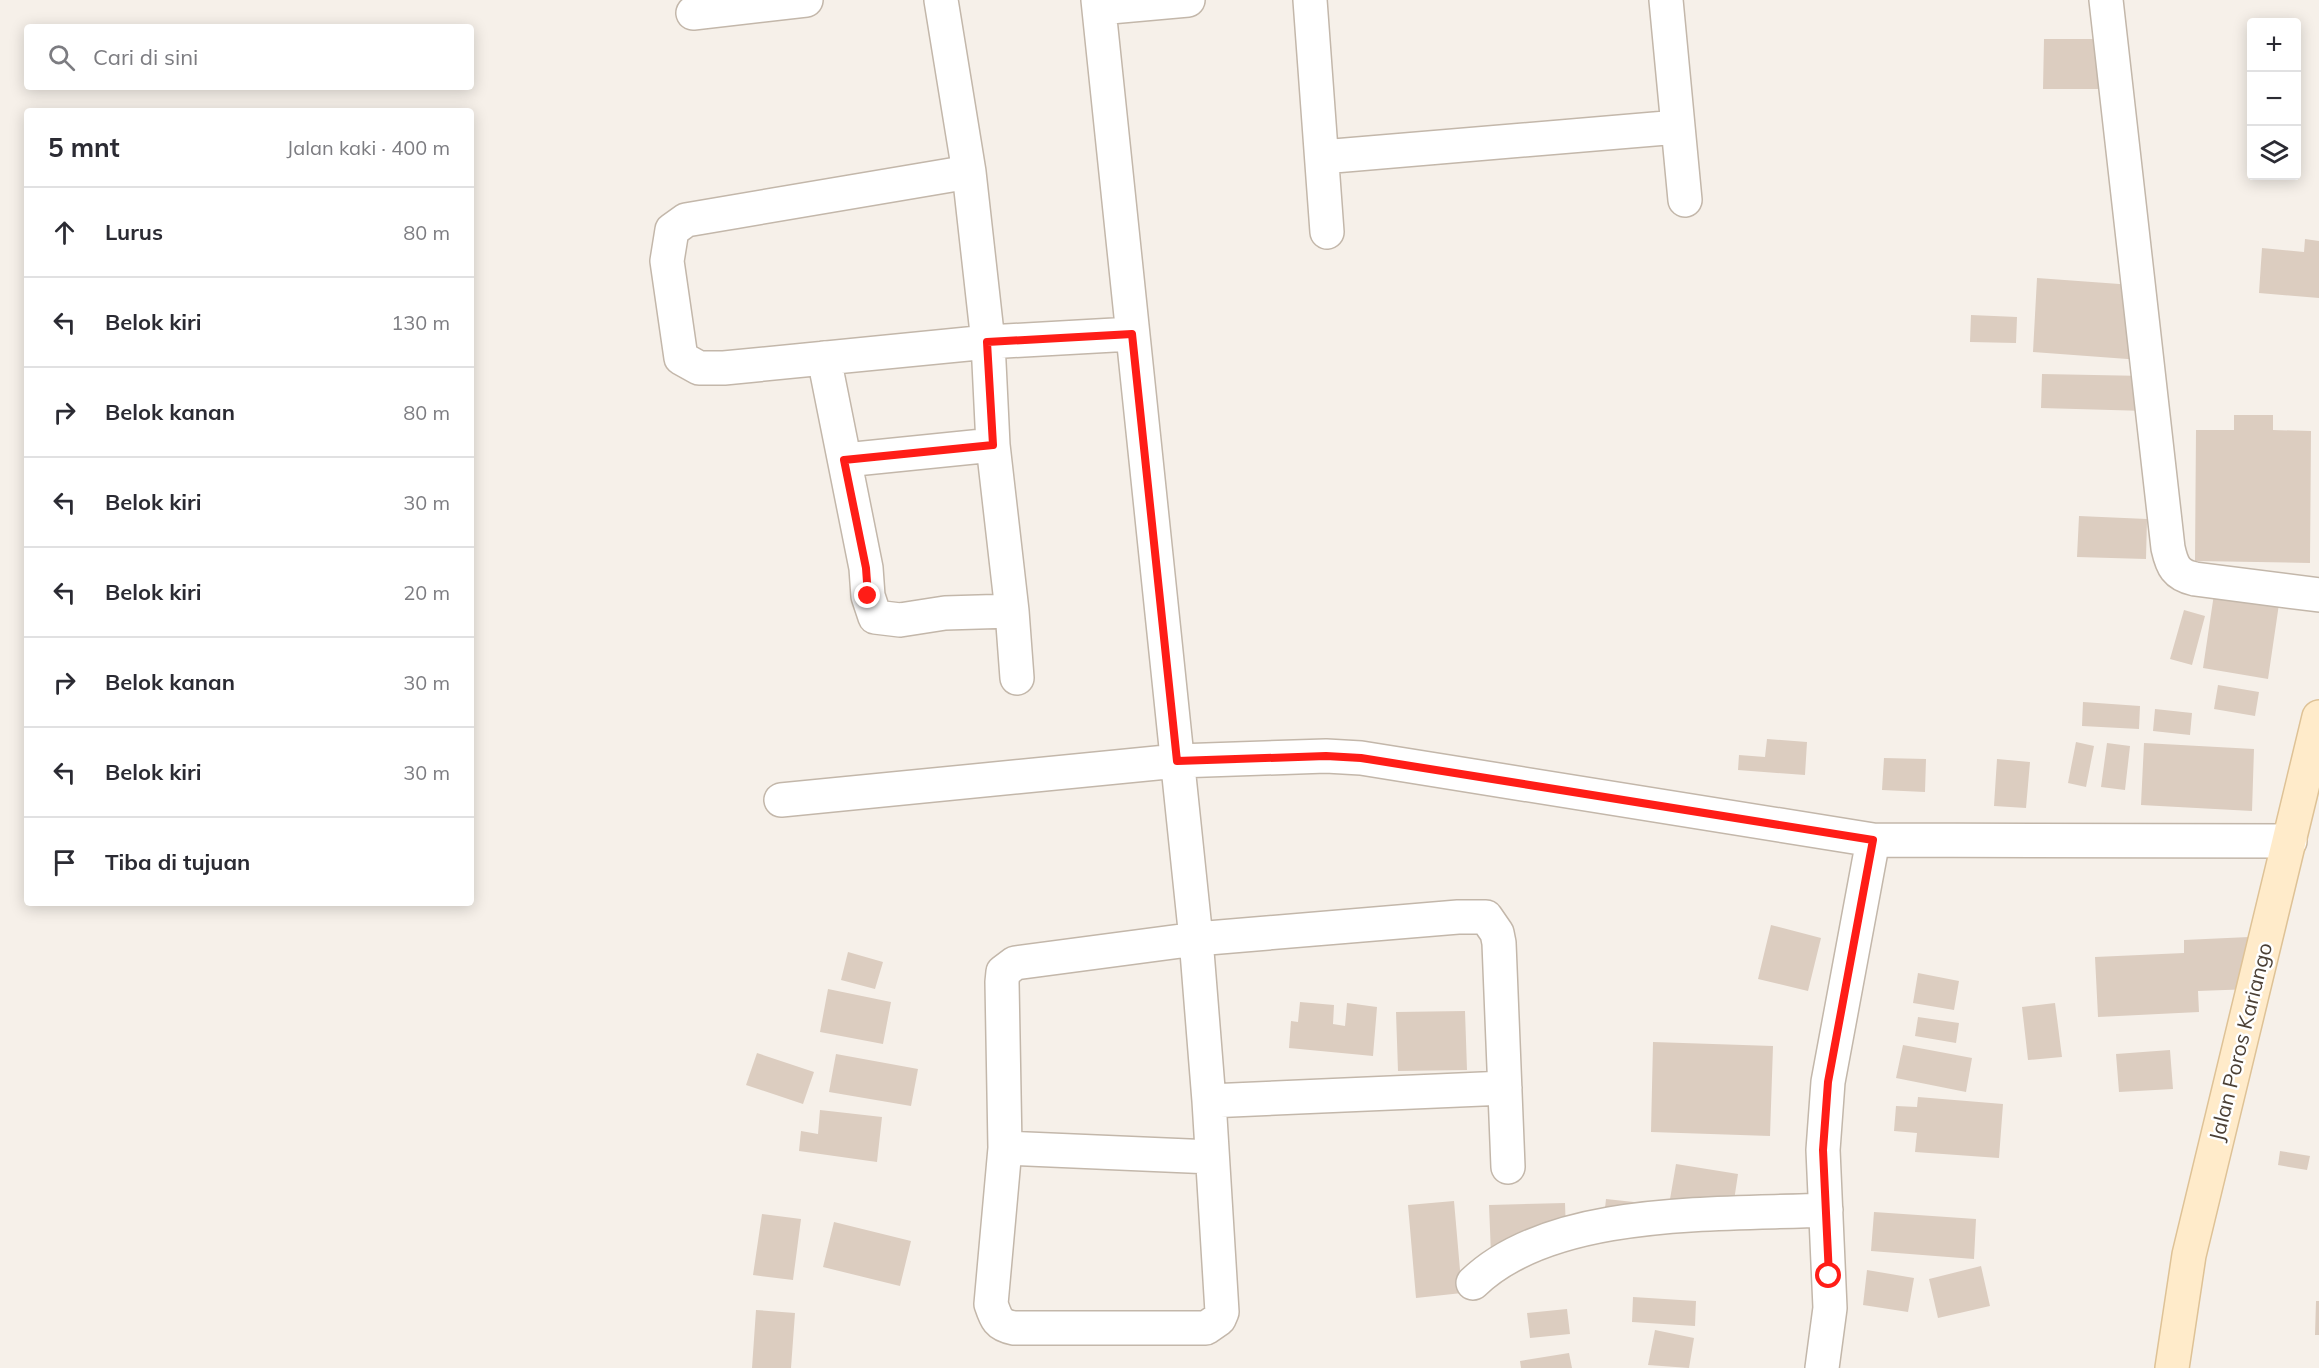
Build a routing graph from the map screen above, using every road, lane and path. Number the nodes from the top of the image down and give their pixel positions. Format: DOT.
graph roads {
  1 [pos="806,0"];
  2 [pos="941,0"];
  3 [pos="1188,0"];
  4 [pos="1310,0"];
  5 [pos="1666,0"];
  6 [pos="2106,0"];
  7 [pos="735,4"];
  8 [pos="1098,4"];
  9 [pos="693,13"];
  10 [pos="1678,127"];
  11 [pos="1322,157"];
  12 [pos="969,172"];
  13 [pos="1686,200"];
  14 [pos="1327,232"];
  15 [pos="1132,334"];
  16 [pos="987,342"];
  17 [pos="824,358"];
  18 [pos="993,445"];
  19 [pos="844,460"];
  20 [pos="2319,595"];
  21 [pos="1012,611"];
  22 [pos="1017,678"];
  23 [pos="2319,717"];
  24 [pos="1177,761"];
  25 [pos="781,800"];
  26 [pos="1873,840"];
  27 [pos="2290,841"];
  28 [pos="1196,939"];
  29 [pos="1505,1088"];
  30 [pos="1209,1101"];
  31 [pos="1005,1148"];
  32 [pos="1212,1156"];
  33 [pos="1508,1167"];
  34 [pos="1826,1210"];
  35 [pos="1473,1283"];
  36 [pos="1822,1368"];
  37 [pos="2172,1368"];
  1 -- 7 [label="street"];
  2 -- 12 [label="street"];
  3 -- 8 [label="street"];
  4 -- 11 [label="street"];
  5 -- 10 [label="street"];
  6 -- 20 [label="street"];
  7 -- 9 [label="street"];
  8 -- 15 [label="street"];
  10 -- 11 [label="street"];
  10 -- 13 [label="street"];
  11 -- 14 [label="street"];
  12 -- 16 [label="street"];
  12 -- 17 [label="street"];
  15 -- 16 [label="street"];
  15 -- 24 [label="street"];
  16 -- 17 [label="street"];
  16 -- 18 [label="street"];
  17 -- 19 [label="street"];
  18 -- 19 [label="street"];
  18 -- 21 [label="street"];
  19 -- 21 [label="street"];
  21 -- 22 [label="street"];
  23 -- 27 [label="main road, Jalan Poros Kariango"];
  24 -- 25 [label="street"];
  24 -- 26 [label="street"];
  24 -- 28 [label="street"];
  26 -- 27 [label="street"];
  26 -- 34 [label="street"];
  27 -- 37 [label="main road, Jalan Poros Kariango"];
  28 -- 29 [label="street"];
  28 -- 30 [label="street"];
  28 -- 31 [label="street"];
  29 -- 30 [label="street"];
  29 -- 33 [label="street"];
  30 -- 32 [label="street"];
  31 -- 32 [label="street"];
  31 -- 32 [label="street"];
  34 -- 35 [label="street"];
  34 -- 36 [label="street"];
}
